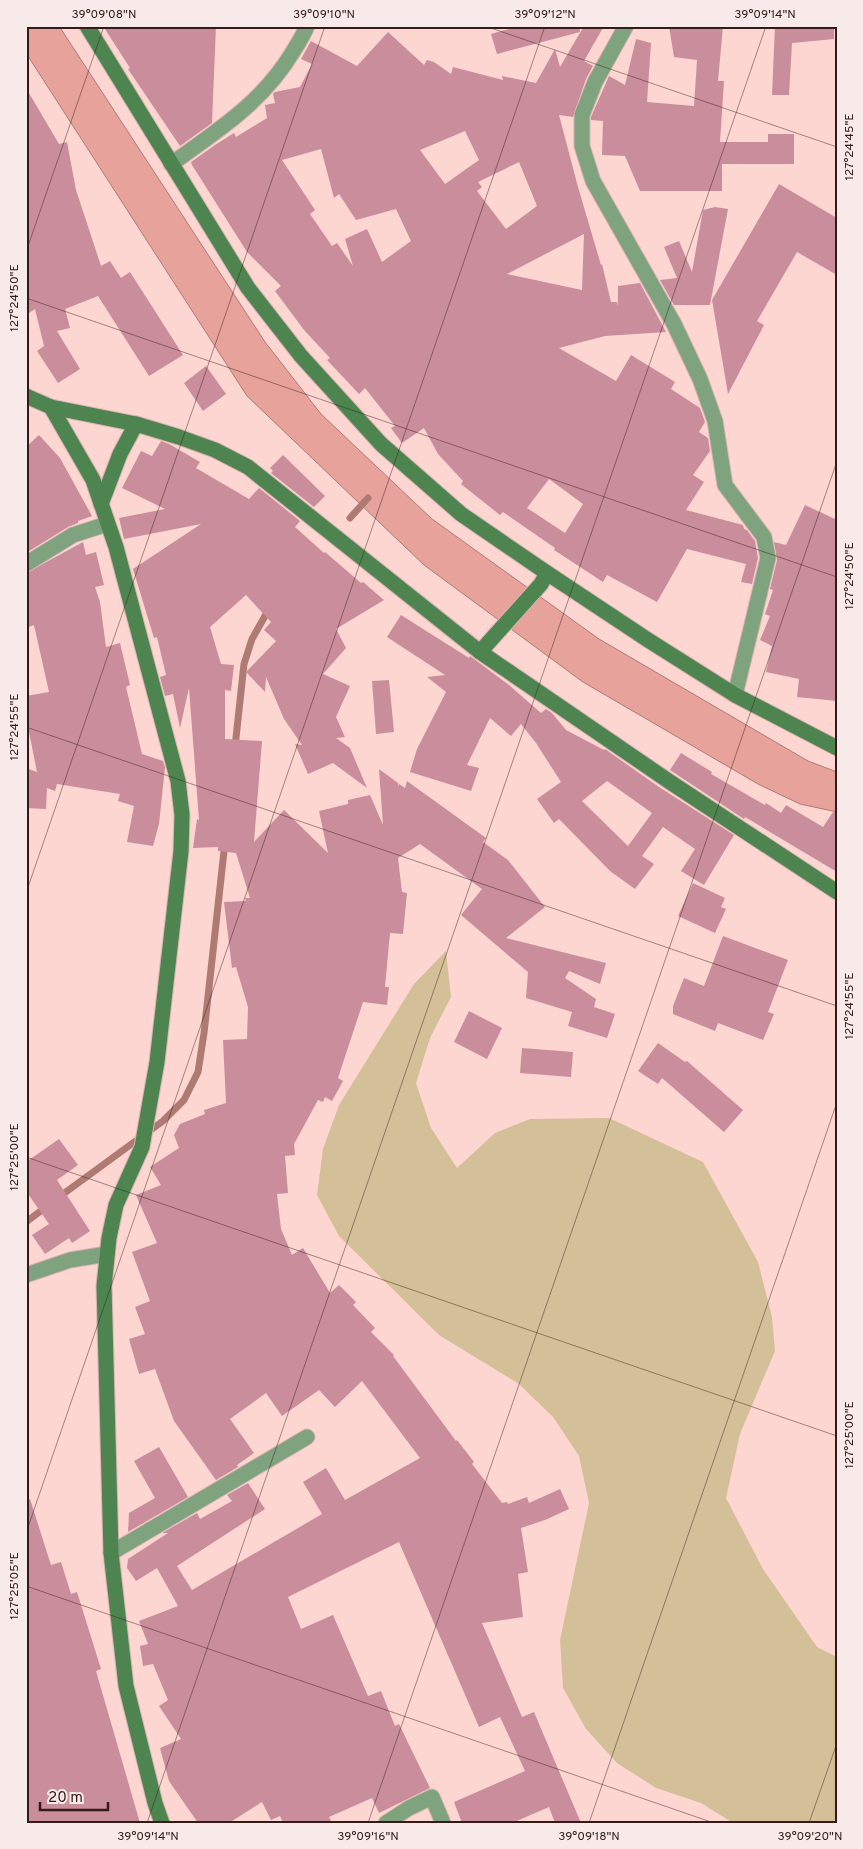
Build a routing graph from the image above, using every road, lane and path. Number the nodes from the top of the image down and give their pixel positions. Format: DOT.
graph roads {
  1 [pos="87,26"];
  2 [pos="307,26"];
  3 [pos="626,26"];
  4 [pos="171,164"];
  5 [pos="26,396"];
  6 [pos="51,407"];
  7 [pos="136,424"];
  8 [pos="101,504"];
  9 [pos="107,524"];
  10 [pos="26,564"];
  11 [pos="544,579"];
  12 [pos="480,652"];
  13 [pos="735,695"];
  14 [pos="837,748"];
  15 [pos="837,892"];
  16 [pos="107,1254"];
  17 [pos="26,1275"];
  18 [pos="307,1437"];
  19 [pos="111,1553"];
  20 [pos="162,1823"];
  21 [pos="386,1823"];
  22 [pos="443,1823"];
  1 -- 4 [label="street"];
  2 -- 4 [label="street"];
  3 -- 13 [label="street"];
  4 -- 11 [label="street"];
  5 -- 6 [label="street"];
  6 -- 7 [label="street"];
  6 -- 8 [label="street"];
  7 -- 8 [label="street"];
  7 -- 12 [label="street"];
  8 -- 9 [label="street"];
  9 -- 10 [label="street"];
  9 -- 16 [label="street"];
  11 -- 12 [label="street"];
  11 -- 13 [label="street"];
  12 -- 15 [label="street"];
  13 -- 14 [label="street"];
  16 -- 17 [label="street"];
  16 -- 19 [label="street"];
  18 -- 19 [label="street"];
  19 -- 20 [label="street"];
  21 -- 22 [label="street"];
}
